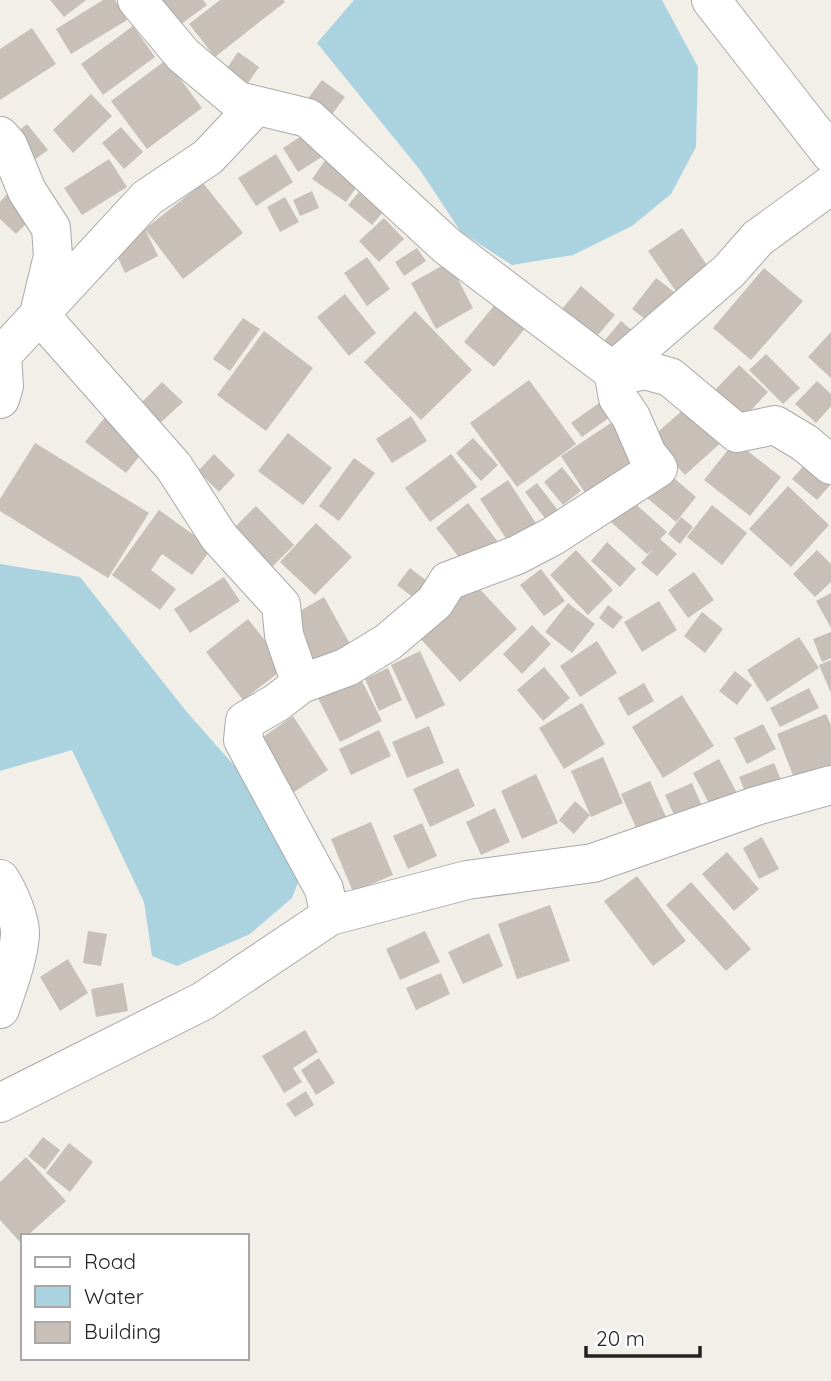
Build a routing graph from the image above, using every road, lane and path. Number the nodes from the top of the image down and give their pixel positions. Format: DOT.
graph roads {
  1 [pos="137,0"];
  2 [pos="711,0"];
  3 [pos="256,106"];
  4 [pos="0,136"];
  5 [pos="831,154"];
  6 [pos="831,185"];
  7 [pos="39,314"];
  8 [pos="614,371"];
  9 [pos="0,399"];
  10 [pos="831,465"];
  11 [pos="301,684"];
  12 [pos="831,785"];
  13 [pos="0,879"];
  14 [pos="330,916"];
  15 [pos="0,1009"];
  16 [pos="0,1103"];
  1 -- 3 [label="street"];
  2 -- 5 [label="street"];
  3 -- 7 [label="street"];
  3 -- 8 [label="street"];
  4 -- 7 [label="street"];
  6 -- 8 [label="street"];
  7 -- 9 [label="street"];
  7 -- 11 [label="street"];
  8 -- 10 [label="street"];
  8 -- 11 [label="street"];
  11 -- 14 [label="street"];
  12 -- 14 [label="street"];
  13 -- 15 [label="street"];
  14 -- 16 [label="street"];
}
